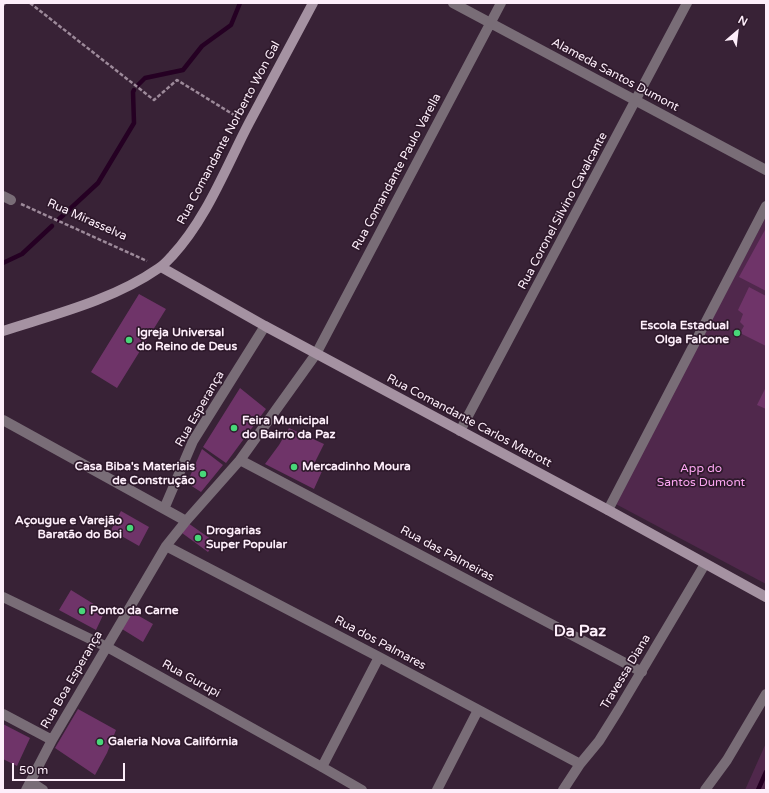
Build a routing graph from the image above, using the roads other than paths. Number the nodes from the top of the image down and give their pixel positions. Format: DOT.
graph roads {
  1 [pos="313,3"];
  2 [pos="453,3"];
  3 [pos="500,3"];
  4 [pos="687,3"];
  5 [pos="490,23"];
  6 [pos="636,100"];
  7 [pos="766,170"];
  8 [pos="766,206"];
  9 [pos="161,268"];
  10 [pos="265,326"];
  11 [pos="3,331"];
  12 [pos="316,354"];
  13 [pos="3,420"];
  14 [pos="460,431"];
  15 [pos="240,460"];
  16 [pos="164,509"];
  17 [pos="608,510"];
  18 [pos="186,521"];
  19 [pos="166,546"];
  20 [pos="705,564"];
  21 [pos="3,597"];
  22 [pos="766,597"];
  23 [pos="107,647"];
  24 [pos="379,657"];
  25 [pos="642,672"];
  26 [pos="766,694"];
  27 [pos="478,710"];
  28 [pos="3,714"];
  29 [pos="52,740"];
  30 [pos="580,764"];
  31 [pos="322,767"];
  32 [pos="28,786"];
  33 [pos="43,790"];
  34 [pos="362,790"];
  35 [pos="437,790"];
  36 [pos="563,790"];
  37 [pos="705,790"];
  1 -- 9 [label="street, Rua Comandante Norberto Won Gal"];
  2 -- 5 [label="street, Alameda Santos Dumont"];
  3 -- 5 [label="street, Rua Comandante Paulo Varella"];
  4 -- 6 [label="street, Rua Coronel Silvino Cavalcante"];
  5 -- 6 [label="street, Alameda Santos Dumont"];
  5 -- 12 [label="street, Rua Comandante Paulo Varella"];
  6 -- 7 [label="street, Alameda Santos Dumont"];
  6 -- 14 [label="street, Rua Coronel Silvino Cavalcante"];
  8 -- 17 [label="street"];
  9 -- 10 [label="street, Rua Comandante Carlos Matrott"];
  9 -- 11 [label="street, Rua Comandante Norberto Won Gal"];
  10 -- 12 [label="street, Rua Comandante Carlos Matrott"];
  10 -- 16 [label="street, Rua Esperança"];
  12 -- 14 [label="street, Rua Comandante Carlos Matrott"];
  12 -- 15 [label="street, Rua Boa Esperança"];
  13 -- 16 [label="street"];
  14 -- 17 [label="street, Rua Comandante Carlos Matrott"];
  15 -- 18 [label="street, Rua Boa Esperança"];
  15 -- 25 [label="street, Rua das Palmeiras"];
  16 -- 18 [label="street"];
  17 -- 20 [label="street, Rua Comandante Carlos Matrott"];
  18 -- 19 [label="street, Rua Boa Esperança"];
  19 -- 23 [label="street, Rua Boa Esperança"];
  19 -- 24 [label="street, Rua dos Palmares"];
  20 -- 22 [label="street, Rua Comandante Carlos Matrott"];
  20 -- 25 [label="street, Travessa Diana"];
  21 -- 23 [label="street, Rua Gurupi"];
  23 -- 29 [label="street, Rua Boa Esperança"];
  23 -- 31 [label="street, Rua Gurupi"];
  24 -- 27 [label="street, Rua dos Palmares"];
  24 -- 31 [label="street"];
  25 -- 30 [label="street, Travessa Diana"];
  26 -- 37 [label="street"];
  27 -- 30 [label="street, Rua dos Palmares"];
  27 -- 35 [label="street"];
  28 -- 29 [label="street"];
  29 -- 32 [label="street, Rua Boa Esperança"];
  30 -- 36 [label="street, Travessa Diana"];
  31 -- 34 [label="street, Rua Gurupi"];
  32 -- 33 [label="street"];
}
